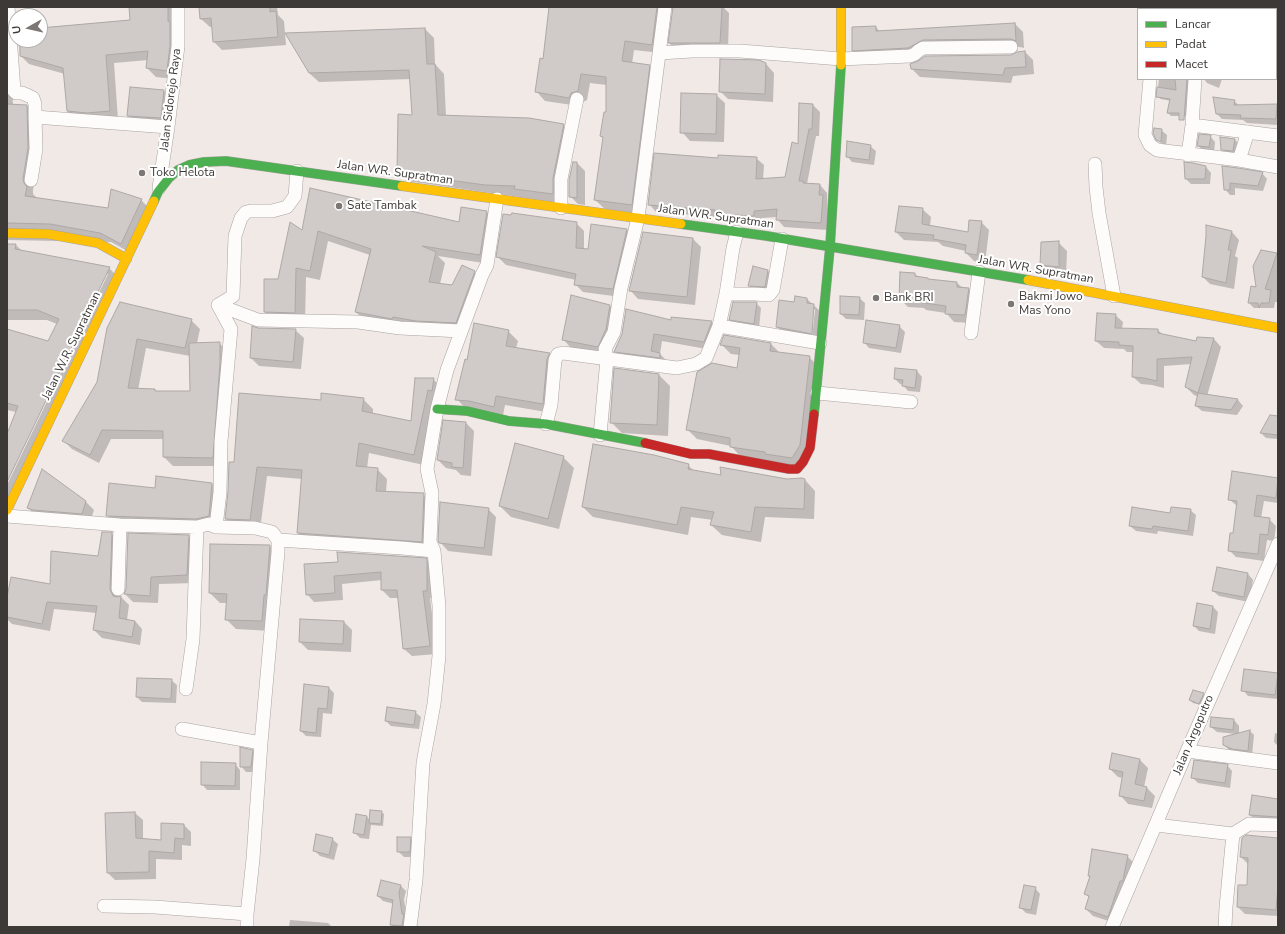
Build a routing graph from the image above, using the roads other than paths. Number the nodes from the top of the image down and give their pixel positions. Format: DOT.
graph roads {
  1 [pos="8,7"];
  2 [pos="178,7"];
  3 [pos="666,7"];
  4 [pos="841,7"];
  5 [pos="1011,47"];
  6 [pos="660,53"];
  7 [pos="841,60"];
  8 [pos="1150,80"];
  9 [pos="1195,80"];
  10 [pos="577,99"];
  11 [pos="35,117"];
  12 [pos="1192,125"];
  13 [pos="168,127"];
  14 [pos="1248,132"];
  15 [pos="1278,136"];
  16 [pos="1188,155"];
  17 [pos="1239,160"];
  18 [pos="1095,164"];
  19 [pos="1278,168"];
  20 [pos="297,171"];
  21 [pos="31,180"];
  22 [pos="158,192"];
  23 [pos="497,199"];
  24 [pos="561,208"];
  25 [pos="638,218"];
  26 [pos="737,232"];
  27 [pos="7,233"];
  28 [pos="782,239"];
  29 [pos="830,247"];
  30 [pos="128,259"];
  31 [pos="979,272"];
  32 [pos="726,294"];
  33 [pos="1114,296"];
  34 [pos="218,305"];
  35 [pos="719,326"];
  36 [pos="1278,328"];
  37 [pos="461,331"];
  38 [pos="971,333"];
  39 [pos="820,343"];
  40 [pos="607,359"];
  41 [pos="817,393"];
  42 [pos="911,402"];
  43 [pos="437,409"];
  44 [pos="546,424"];
  45 [pos="600,436"];
  46 [pos="7,510"];
  47 [pos="7,516"];
  48 [pos="120,525"];
  49 [pos="198,527"];
  50 [pos="216,527"];
  51 [pos="278,540"];
  52 [pos="1278,544"];
  53 [pos="434,551"];
  54 [pos="118,589"];
  55 [pos="186,689"];
  56 [pos="182,729"];
  57 [pos="261,743"];
  58 [pos="1187,751"];
  59 [pos="1278,764"];
  60 [pos="1156,825"];
  61 [pos="1278,825"];
  62 [pos="1233,834"];
  63 [pos="104,906"];
  64 [pos="246,914"];
  65 [pos="247,927"];
  66 [pos="410,927"];
  67 [pos="1112,927"];
  68 [pos="1225,927"];
  1 -- 11 [label="street"];
  2 -- 13 [label="street, Jalan Sidorejo Raya"];
  3 -- 6 [label="street"];
  4 -- 7 [label="main road"];
  5 -- 7 [label="street"];
  6 -- 7 [label="street"];
  6 -- 25 [label="street"];
  7 -- 29 [label="main road"];
  8 -- 16 [label="street"];
  9 -- 12 [label="street"];
  10 -- 24 [label="street"];
  11 -- 13 [label="street"];
  11 -- 21 [label="street"];
  12 -- 14 [label="street"];
  12 -- 16 [label="street"];
  13 -- 22 [label="street, Jalan Sidorejo Raya"];
  14 -- 15 [label="street"];
  14 -- 17 [label="street"];
  16 -- 17 [label="street"];
  17 -- 19 [label="street"];
  18 -- 33 [label="street"];
  20 -- 22 [label="main road, Jalan WR. Supratman"];
  20 -- 23 [label="main road, Jalan WR. Supratman"];
  20 -- 34 [label="street"];
  22 -- 30 [label="main road, Jalan W.R. Supratman"];
  23 -- 24 [label="main road, Jalan WR. Supratman"];
  23 -- 37 [label="street"];
  24 -- 25 [label="main road, Jalan WR. Supratman"];
  25 -- 26 [label="main road, Jalan WR. Supratman"];
  25 -- 40 [label="street"];
  26 -- 28 [label="main road, Jalan WR. Supratman"];
  26 -- 32 [label="street"];
  27 -- 30 [label="main road"];
  28 -- 29 [label="main road, Jalan WR. Supratman"];
  28 -- 32 [label="street"];
  29 -- 31 [label="main road, Jalan WR. Supratman"];
  29 -- 39 [label="main road"];
  30 -- 46 [label="main road, Jalan W.R. Supratman"];
  31 -- 33 [label="main road, Jalan WR. Supratman"];
  31 -- 38 [label="street"];
  32 -- 35 [label="street"];
  33 -- 36 [label="main road, Jalan WR. Supratman"];
  34 -- 37 [label="street"];
  34 -- 50 [label="street"];
  35 -- 39 [label="street"];
  35 -- 40 [label="street"];
  37 -- 43 [label="street"];
  39 -- 41 [label="main road"];
  40 -- 44 [label="street"];
  40 -- 45 [label="street"];
  41 -- 42 [label="street"];
  41 -- 45 [label="main road"];
  43 -- 44 [label="main road"];
  43 -- 53 [label="street"];
  44 -- 45 [label="main road"];
  47 -- 48 [label="street"];
  48 -- 49 [label="street"];
  48 -- 54 [label="street"];
  49 -- 50 [label="street"];
  49 -- 55 [label="street"];
  50 -- 51 [label="street"];
  51 -- 53 [label="street"];
  51 -- 57 [label="street"];
  52 -- 58 [label="street, Jalan Argoputro"];
  53 -- 66 [label="street"];
  56 -- 57 [label="street"];
  57 -- 64 [label="street"];
  58 -- 59 [label="street"];
  58 -- 60 [label="street, Jalan Argoputro"];
  60 -- 62 [label="street"];
  60 -- 67 [label="street, Jalan Argoputro"];
  61 -- 62 [label="street"];
  62 -- 68 [label="street"];
  63 -- 64 [label="street"];
  64 -- 65 [label="street"];
}
